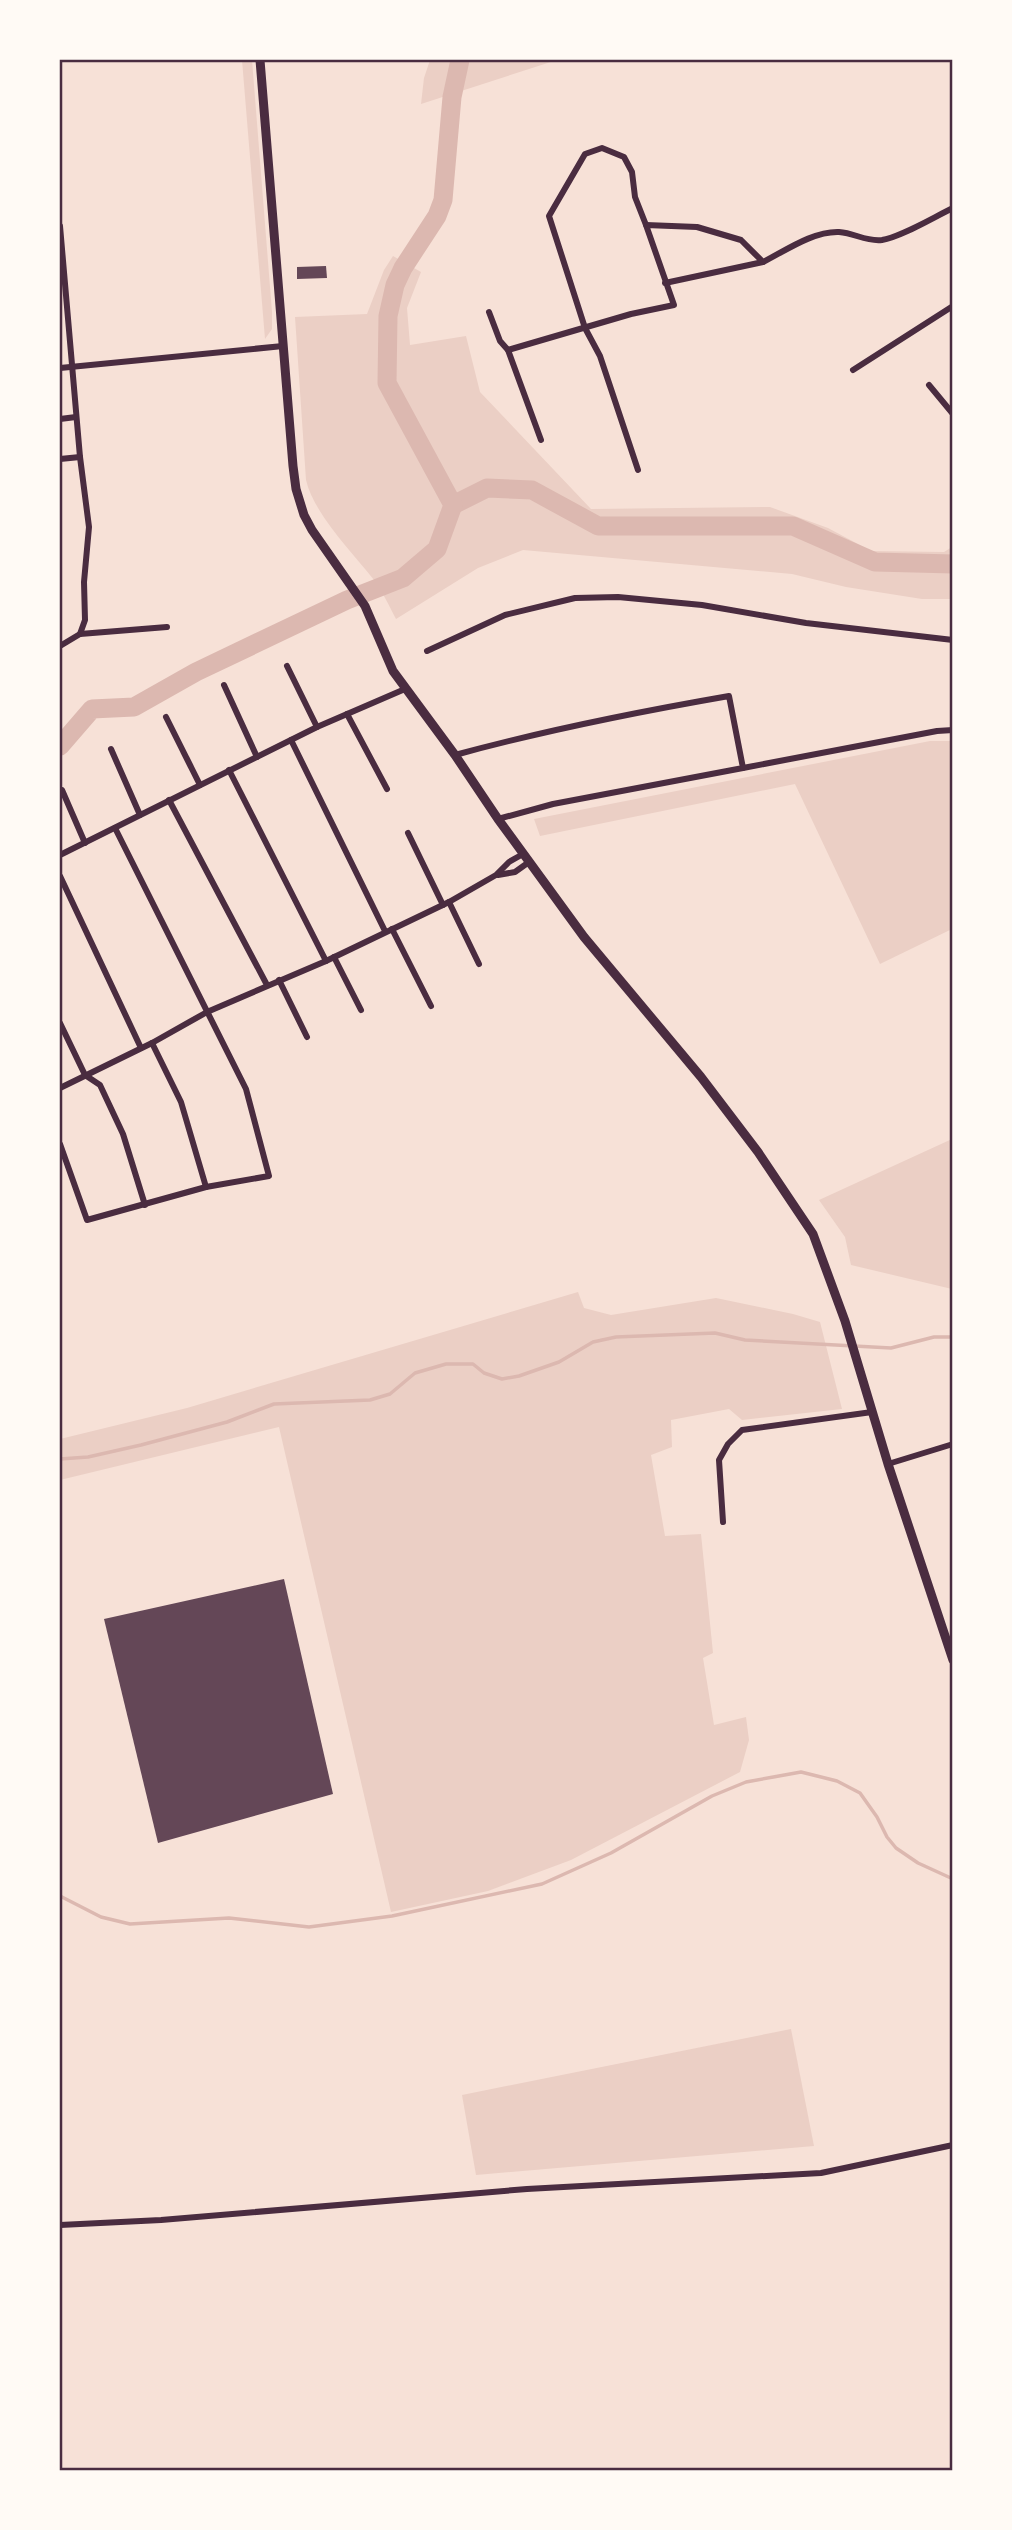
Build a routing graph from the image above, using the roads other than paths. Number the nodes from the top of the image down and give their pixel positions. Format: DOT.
graph roads {
  1 [pos="260,60"];
  2 [pos="953,208"];
  3 [pos="646,225"];
  4 [pos="60,226"];
  5 [pos="763,262"];
  6 [pos="666,283"];
  7 [pos="953,306"];
  8 [pos="489,312"];
  9 [pos="585,328"];
  10 [pos="283,346"];
  11 [pos="508,351"];
  12 [pos="71,367"];
  13 [pos="60,368"];
  14 [pos="853,370"];
  15 [pos="929,385"];
  16 [pos="953,414"];
  17 [pos="76,417"];
  18 [pos="60,419"];
  19 [pos="541,440"];
  20 [pos="80,457"];
  21 [pos="60,459"];
  22 [pos="638,470"];
  23 [pos="167,627"];
  24 [pos="80,634"];
  25 [pos="953,640"];
  26 [pos="60,646"];
  27 [pos="427,651"];
  28 [pos="287,666"];
  29 [pos="224,685"];
  30 [pos="405,689"];
  31 [pos="347,714"];
  32 [pos="166,717"];
  33 [pos="317,727"];
  34 [pos="953,730"];
  35 [pos="291,740"];
  36 [pos="111,749"];
  37 [pos="456,755"];
  38 [pos="257,757"];
  39 [pos="743,768"];
  40 [pos="229,770"];
  41 [pos="200,785"];
  42 [pos="387,789"];
  43 [pos="62,790"];
  44 [pos="169,800"];
  45 [pos="140,815"];
  46 [pos="498,819"];
  47 [pos="115,828"];
  48 [pos="408,833"];
  49 [pos="85,843"];
  50 [pos="523,854"];
  51 [pos="60,855"];
  52 [pos="529,862"];
  53 [pos="496,875"];
  54 [pos="60,876"];
  55 [pos="446,903"];
  56 [pos="389,930"];
  57 [pos="334,957"];
  58 [pos="326,961"];
  59 [pos="479,964"];
  60 [pos="279,980"];
  61 [pos="267,985"];
  62 [pos="431,1006"];
  63 [pos="361,1010"];
  64 [pos="207,1012"];
  65 [pos="60,1023"];
  66 [pos="307,1037"];
  67 [pos="152,1043"];
  68 [pos="141,1048"];
  69 [pos="85,1075"];
  70 [pos="60,1088"];
  71 [pos="60,1144"];
  72 [pos="206,1188"];
  73 [pos="145,1205"];
  74 [pos="872,1412"];
  75 [pos="953,1444"];
  76 [pos="888,1465"];
  77 [pos="723,1522"];
  78 [pos="953,1660"];
  79 [pos="953,2145"];
  80 [pos="60,2225"];
  1 -- 10 [label="main road"];
  2 -- 5 [label="street"];
  3 -- 5 [label="street"];
  3 -- 6 [label="street"];
  3 -- 9 [label="street"];
  4 -- 12 [label="street"];
  5 -- 6 [label="street"];
  6 -- 9 [label="street"];
  7 -- 14 [label="street"];
  8 -- 11 [label="street"];
  9 -- 11 [label="street"];
  9 -- 22 [label="street"];
  10 -- 12 [label="street"];
  10 -- 30 [label="main road"];
  11 -- 19 [label="street"];
  12 -- 13 [label="street"];
  12 -- 17 [label="street"];
  15 -- 16 [label="street"];
  17 -- 18 [label="street"];
  17 -- 20 [label="street"];
  20 -- 21 [label="street"];
  20 -- 24 [label="street"];
  23 -- 24 [label="street"];
  24 -- 26 [label="street"];
  25 -- 27 [label="street"];
  28 -- 33 [label="street"];
  29 -- 38 [label="street"];
  30 -- 31 [label="street"];
  30 -- 37 [label="main road"];
  31 -- 33 [label="street"];
  31 -- 42 [label="street"];
  32 -- 41 [label="street"];
  33 -- 35 [label="street"];
  34 -- 39 [label="street"];
  35 -- 38 [label="street"];
  35 -- 56 [label="street"];
  36 -- 45 [label="street"];
  37 -- 39 [label="street"];
  37 -- 46 [label="main road"];
  38 -- 40 [label="street"];
  39 -- 46 [label="street"];
  40 -- 41 [label="street"];
  40 -- 58 [label="street"];
  41 -- 44 [label="street"];
  43 -- 49 [label="street"];
  44 -- 45 [label="street"];
  44 -- 61 [label="street"];
  45 -- 47 [label="street"];
  46 -- 50 [label="main road"];
  47 -- 49 [label="street"];
  47 -- 64 [label="street"];
  48 -- 55 [label="street"];
  49 -- 51 [label="street"];
  50 -- 52 [label="main road"];
  50 -- 53 [label="street"];
  52 -- 53 [label="street"];
  52 -- 74 [label="main road"];
  53 -- 55 [label="street"];
  54 -- 68 [label="street"];
  55 -- 56 [label="street"];
  55 -- 59 [label="street"];
  56 -- 57 [label="street"];
  56 -- 62 [label="street"];
  57 -- 58 [label="street"];
  57 -- 63 [label="street"];
  58 -- 60 [label="street"];
  60 -- 61 [label="street"];
  60 -- 66 [label="street"];
  61 -- 64 [label="street"];
  64 -- 67 [label="street"];
  64 -- 72 [label="street"];
  65 -- 69 [label="street"];
  67 -- 68 [label="street"];
  67 -- 72 [label="street"];
  68 -- 69 [label="street"];
  69 -- 70 [label="street"];
  69 -- 73 [label="street"];
  71 -- 73 [label="street"];
  72 -- 73 [label="street"];
  74 -- 76 [label="main road"];
  74 -- 77 [label="street"];
  75 -- 76 [label="street"];
  76 -- 78 [label="main road"];
  79 -- 80 [label="street"];
}
